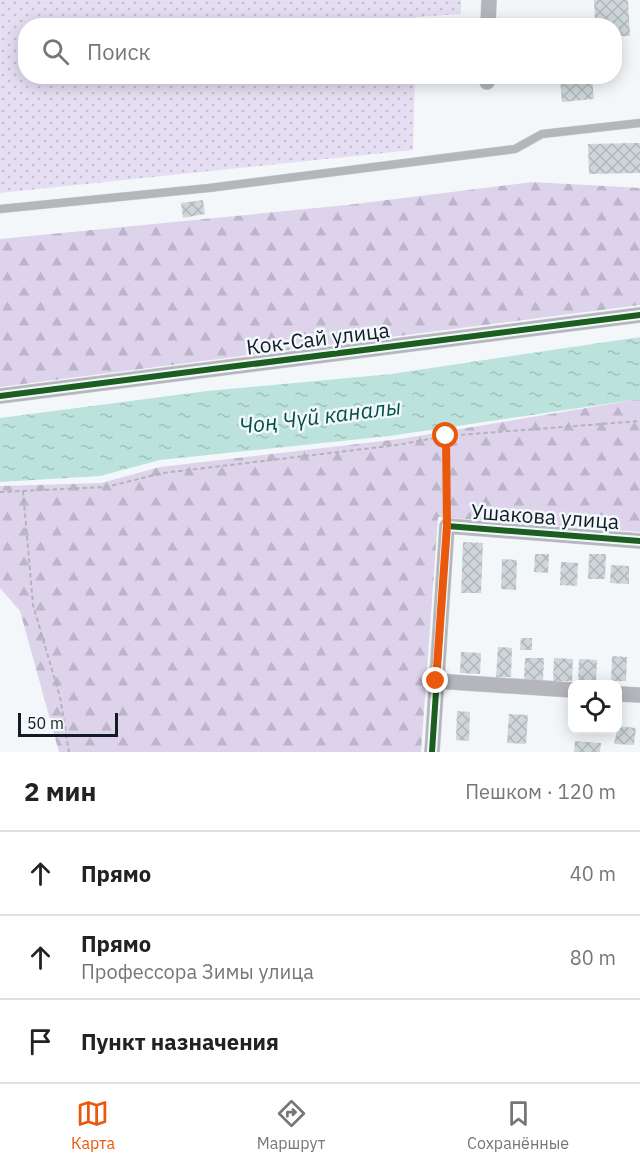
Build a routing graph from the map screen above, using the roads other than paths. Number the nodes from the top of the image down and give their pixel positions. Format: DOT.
graph roads {
  1 [pos="489,0"];
  2 [pos="488,18"];
  3 [pos="640,123"];
  4 [pos="0,209"];
  5 [pos="640,315"];
  6 [pos="0,396"];
  7 [pos="640,541"];
  8 [pos="436,681"];
  9 [pos="568,690"];
  10 [pos="622,694"];
  11 [pos="640,695"];
  12 [pos="432,752"];
  1 -- 2 [label="street"];
  3 -- 4 [label="lane"];
  5 -- 6 [label="street, Кок-Сай улица"];
  7 -- 8 [label="street, Ушакова улица"];
  8 -- 9 [label="street"];
  8 -- 12 [label="street"];
  10 -- 11 [label="street"];
}
